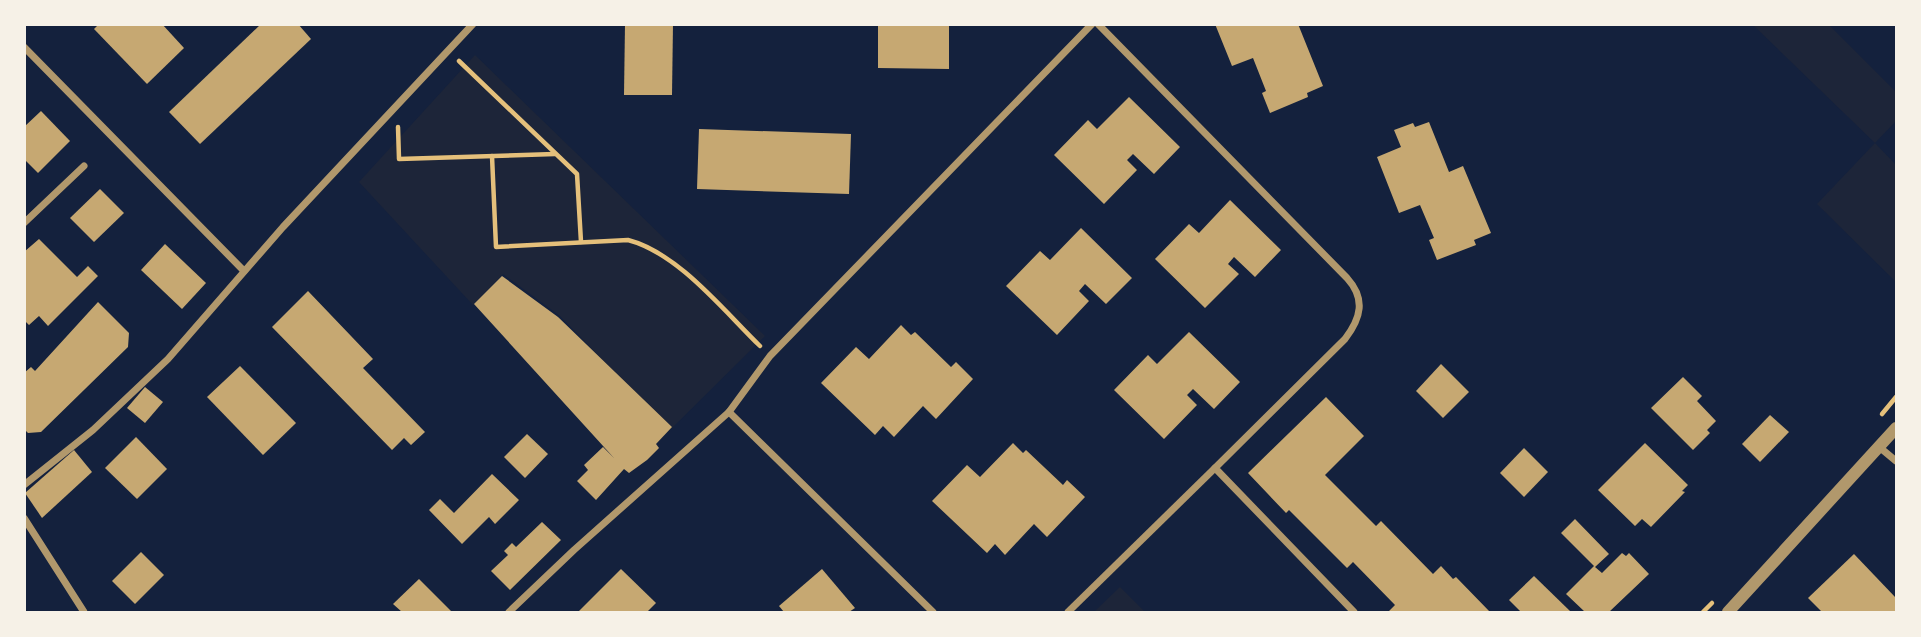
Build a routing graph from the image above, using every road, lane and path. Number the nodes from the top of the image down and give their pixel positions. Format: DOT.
graph roads {
  1 [pos="472,24"];
  2 [pos="1092,24"];
  3 [pos="1098,24"];
  4 [pos="24,47"];
  5 [pos="448,50"];
  6 [pos="389,114"];
  7 [pos="556,154"];
  8 [pos="492,156"];
  9 [pos="84,166"];
  10 [pos="24,223"];
  11 [pos="581,243"];
  12 [pos="244,271"];
  13 [pos="770,356"];
  14 [pos="729,412"];
  15 [pos="1896,428"];
  16 [pos="1878,446"];
  17 [pos="1896,461"];
  18 [pos="1215,468"];
  19 [pos="24,485"];
  20 [pos="24,518"];
  21 [pos="84,612"];
  22 [pos="509,612"];
  23 [pos="933,612"];
  24 [pos="1068,612"];
  25 [pos="1354,612"];
  26 [pos="1728,612"];
  1 -- 5 [label="street"];
  2 -- 13 [label="street"];
  3 -- 18 [label="street"];
  4 -- 12 [label="street"];
  5 -- 6 [label="street"];
  5 -- 7 [label="path"];
  6 -- 8 [label="path"];
  6 -- 12 [label="street"];
  7 -- 8 [label="path"];
  7 -- 11 [label="path"];
  8 -- 11 [label="path"];
  9 -- 10 [label="street"];
  11 -- 13 [label="path"];
  12 -- 19 [label="street"];
  13 -- 14 [label="street"];
  14 -- 22 [label="street"];
  14 -- 23 [label="street"];
  15 -- 16 [label="street"];
  16 -- 17 [label="street"];
  16 -- 26 [label="street"];
  18 -- 24 [label="street"];
  18 -- 25 [label="street"];
  20 -- 21 [label="street"];
}
